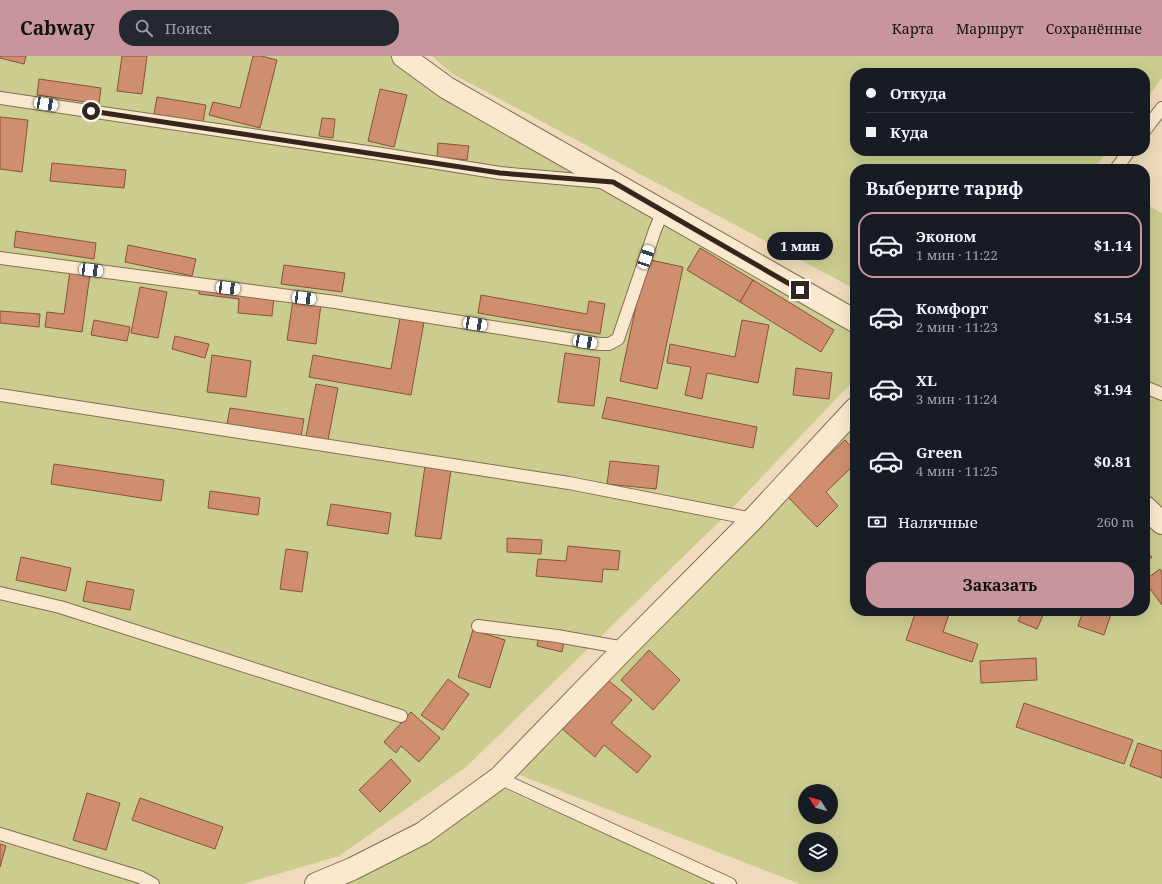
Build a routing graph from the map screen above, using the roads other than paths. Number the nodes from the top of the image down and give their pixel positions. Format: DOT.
graph roads {
  1 [pos="403,56"];
  2 [pos="0,98"];
  3 [pos="1162,108"];
  4 [pos="1150,124"];
  5 [pos="1126,156"];
  6 [pos="1120,164"];
  7 [pos="613,182"];
  8 [pos="663,211"];
  9 [pos="0,258"];
  10 [pos="850,318"];
  11 [pos="1150,388"];
  12 [pos="1162,394"];
  13 [pos="0,395"];
  14 [pos="850,414"];
  15 [pos="1150,512"];
  16 [pos="753,520"];
  17 [pos="1162,523"];
  18 [pos="0,593"];
  19 [pos="478,626"];
  20 [pos="625,648"];
  21 [pos="401,716"];
  22 [pos="499,778"];
  23 [pos="0,834"];
  24 [pos="153,884"];
  25 [pos="316,884"];
  26 [pos="730,884"];
  1 -- 7 [label="street"];
  2 -- 7 [label="lane"];
  3 -- 4 [label="lane"];
  5 -- 6 [label="lane"];
  7 -- 8 [label="street"];
  8 -- 9 [label="lane"];
  8 -- 10 [label="street"];
  11 -- 12 [label="lane"];
  13 -- 16 [label="lane"];
  14 -- 16 [label="street"];
  15 -- 17 [label="street"];
  16 -- 20 [label="street"];
  18 -- 21 [label="lane"];
  19 -- 20 [label="lane"];
  20 -- 22 [label="street"];
  22 -- 25 [label="street"];
  22 -- 26 [label="lane"];
  23 -- 24 [label="lane"];
}
